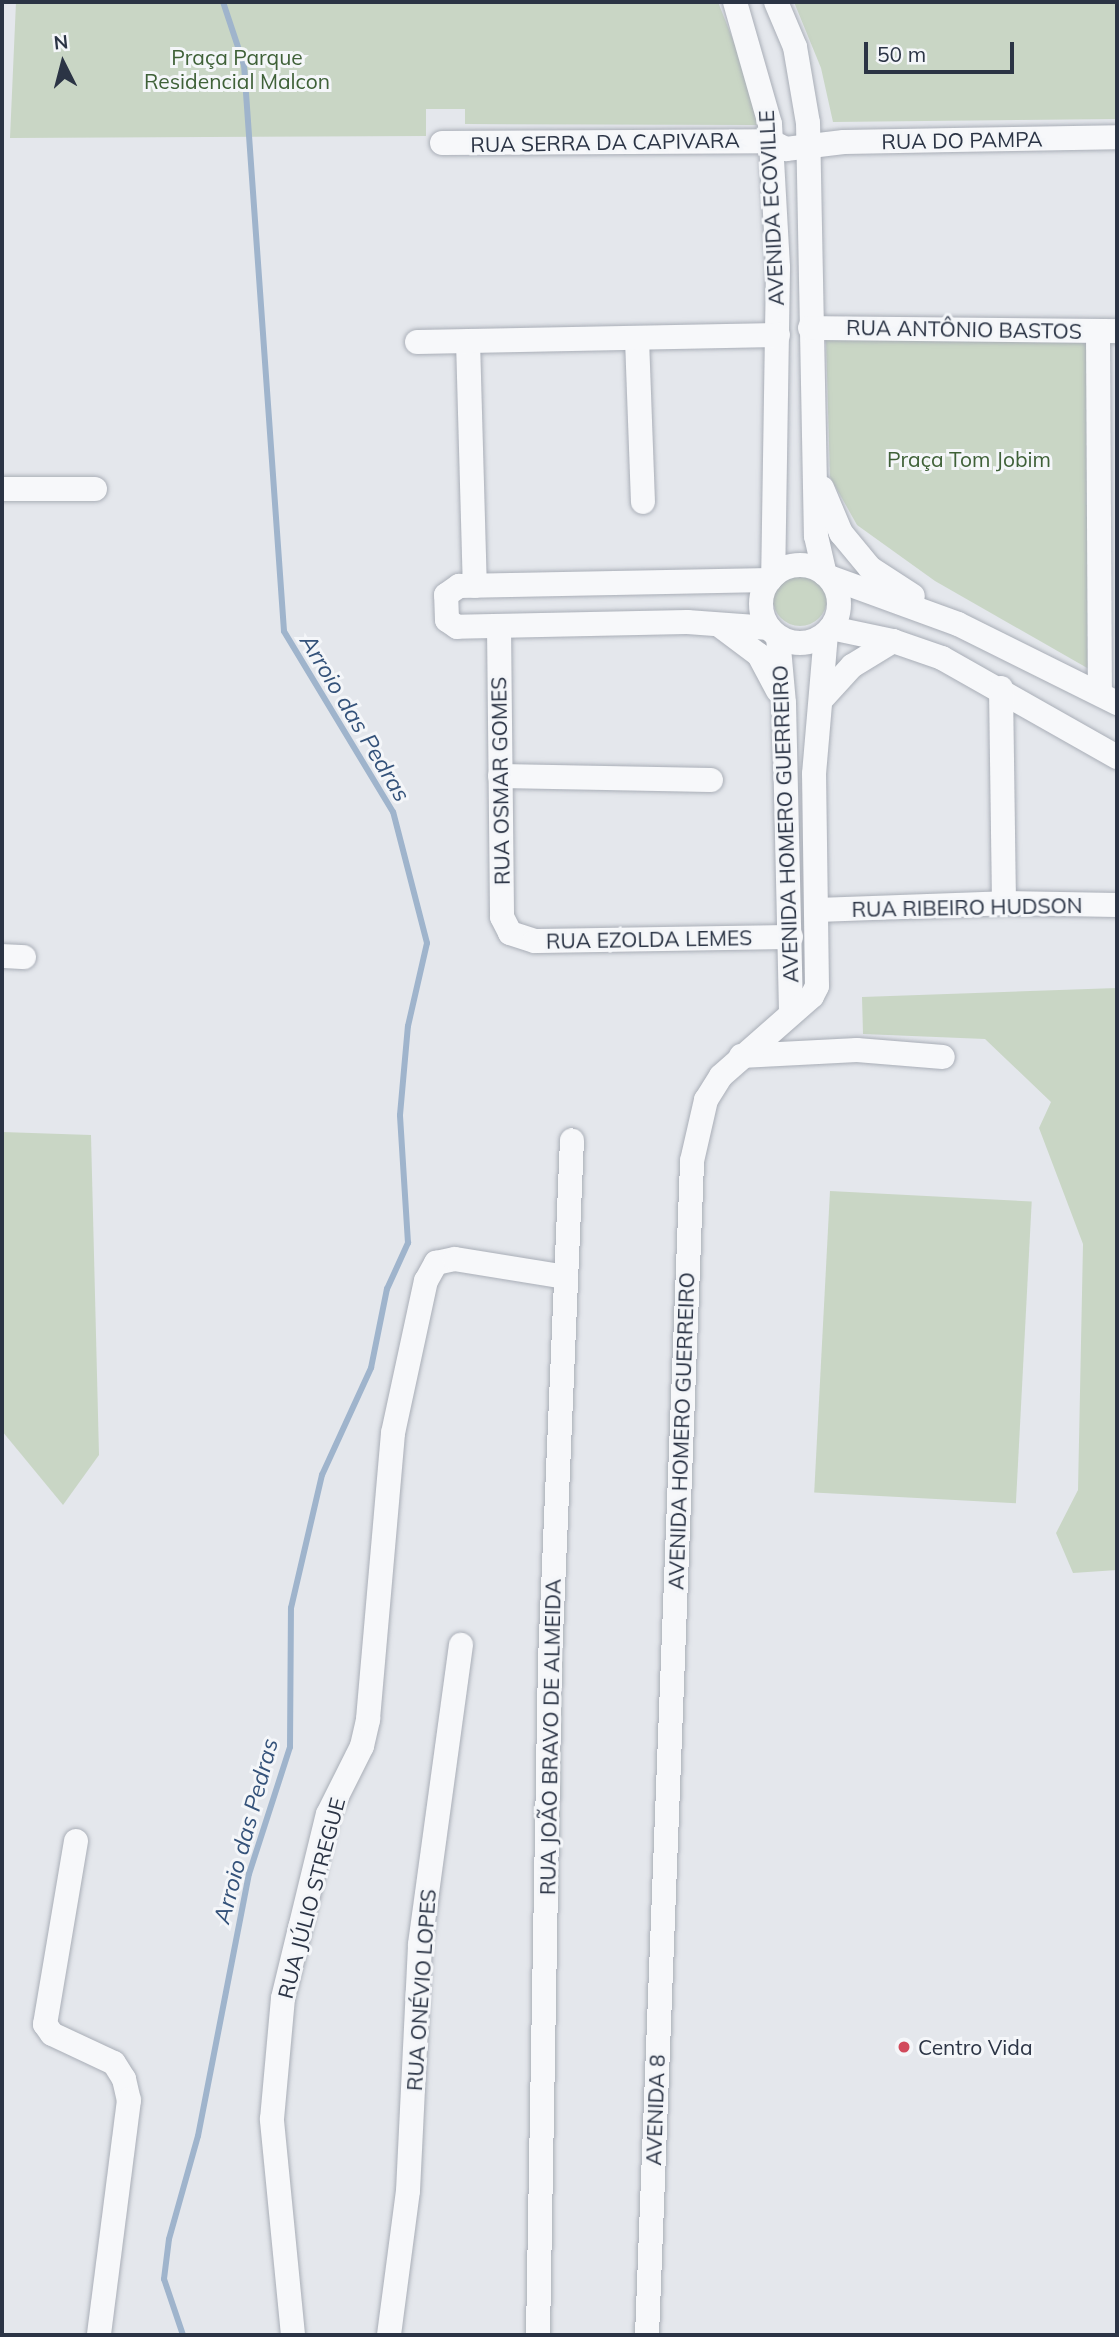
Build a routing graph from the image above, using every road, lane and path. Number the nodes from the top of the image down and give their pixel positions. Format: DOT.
graph roads {
  1 [pos="735,2"];
  2 [pos="776,2"];
  3 [pos="1117,137"];
  4 [pos="770,141"];
  5 [pos="442,144"];
  6 [pos="808,148"];
  7 [pos="778,268"];
  8 [pos="809,269"];
  9 [pos="810,328"];
  10 [pos="1107,331"];
  11 [pos="778,335"];
  12 [pos="637,339"];
  13 [pos="468,341"];
  14 [pos="416,342"];
  15 [pos="1108,463"];
  16 [pos="818,478"];
  17 [pos="2,489"];
  18 [pos="96,489"];
  19 [pos="643,502"];
  20 [pos="776,523"];
  21 [pos="827,575"];
  22 [pos="772,578"];
  23 [pos="737,579"];
  24 [pos="475,586"];
  25 [pos="719,624"];
  26 [pos="958,624"];
  27 [pos="499,626"];
  28 [pos="828,631"];
  29 [pos="774,632"];
  30 [pos="893,641"];
  31 [pos="1001,688"];
  32 [pos="1108,698"];
  33 [pos="821,700"];
  34 [pos="784,703"];
  35 [pos="1117,757"];
  36 [pos="500,776"];
  37 [pos="711,780"];
  38 [pos="1004,903"];
  39 [pos="1117,905"];
  40 [pos="817,910"];
  41 [pos="510,933"];
  42 [pos="790,937"];
  43 [pos="790,1012"];
  44 [pos="741,1056"];
  45 [pos="943,1057"];
  46 [pos="572,1140"];
  47 [pos="566,1277"];
  48 [pos="461,1645"];
  49 [pos="76,1841"];
  50 [pos="663,1886"];
  51 [pos="99,2335"];
  52 [pos="293,2335"];
  53 [pos="389,2335"];
  54 [pos="538,2335"];
  55 [pos="647,2335"];
  1 -- 4 [label="street, AVENIDA ECOVILLE"];
  2 -- 6 [label="street, AVENIDA ECOVILLE"];
  3 -- 6 [label="street, RUA DO PAMPA"];
  4 -- 5 [label="street, RUA SERRA DA CAPIVARA"];
  4 -- 6 [label="street, RUA SERRA DA CAPIVARA"];
  4 -- 7 [label="street, AVENIDA ECOVILLE"];
  6 -- 8 [label="street, AVENIDA ECOVILLE"];
  7 -- 8 [label="street"];
  7 -- 11 [label="street, AVENIDA ECOVILLE"];
  8 -- 9 [label="street, AVENIDA ECOVILLE"];
  9 -- 10 [label="street, RUA ANTÔNIO BASTOS"];
  9 -- 16 [label="street"];
  10 -- 15 [label="street"];
  11 -- 12 [label="street"];
  11 -- 20 [label="street"];
  12 -- 13 [label="street"];
  12 -- 19 [label="street"];
  13 -- 14 [label="street"];
  13 -- 24 [label="street"];
  15 -- 32 [label="street"];
  16 -- 21 [label="street"];
  16 -- 26 [label="street"];
  17 -- 18 [label="street"];
  20 -- 22 [label="street"];
  20 -- 23 [label="street"];
  21 -- 22 [label="street"];
  21 -- 26 [label="street"];
  21 -- 28 [label="street"];
  22 -- 23 [label="street"];
  22 -- 29 [label="street"];
  23 -- 24 [label="street"];
  24 -- 27 [label="street"];
  25 -- 27 [label="street"];
  25 -- 29 [label="street"];
  25 -- 34 [label="street"];
  26 -- 32 [label="street"];
  27 -- 36 [label="street, RUA OSMAR GOMES"];
  28 -- 29 [label="street"];
  28 -- 30 [label="street"];
  28 -- 33 [label="street, AVENIDA HOMERO GUERREIRO"];
  29 -- 34 [label="street, AVENIDA HOMERO GUERREIRO"];
  30 -- 31 [label="street"];
  30 -- 33 [label="street"];
  31 -- 35 [label="street"];
  31 -- 38 [label="street"];
  33 -- 40 [label="street, AVENIDA HOMERO GUERREIRO"];
  34 -- 42 [label="street, AVENIDA HOMERO GUERREIRO"];
  36 -- 37 [label="street"];
  36 -- 41 [label="street, RUA OSMAR GOMES"];
  38 -- 39 [label="street, RUA RIBEIRO HUDSON"];
  38 -- 40 [label="street, RUA RIBEIRO HUDSON"];
  40 -- 43 [label="street, AVENIDA HOMERO GUERREIRO"];
  41 -- 42 [label="street, RUA EZOLDA LEMES"];
  42 -- 43 [label="street, AVENIDA HOMERO GUERREIRO"];
  43 -- 44 [label="street, AVENIDA HOMERO GUERREIRO"];
  44 -- 45 [label="street"];
  44 -- 50 [label="street, AVENIDA HOMERO GUERREIRO"];
  46 -- 47 [label="street, RUA JOÃO BRAVO DE ALMEIDA"];
  47 -- 52 [label="street, RUA JÚLIO STREGUE"];
  47 -- 54 [label="street, RUA JOÃO BRAVO DE ALMEIDA"];
  48 -- 53 [label="street, RUA ONÉVIO LOPES"];
  49 -- 51 [label="street"];
  50 -- 55 [label="street, AVENIDA 8"];
}
